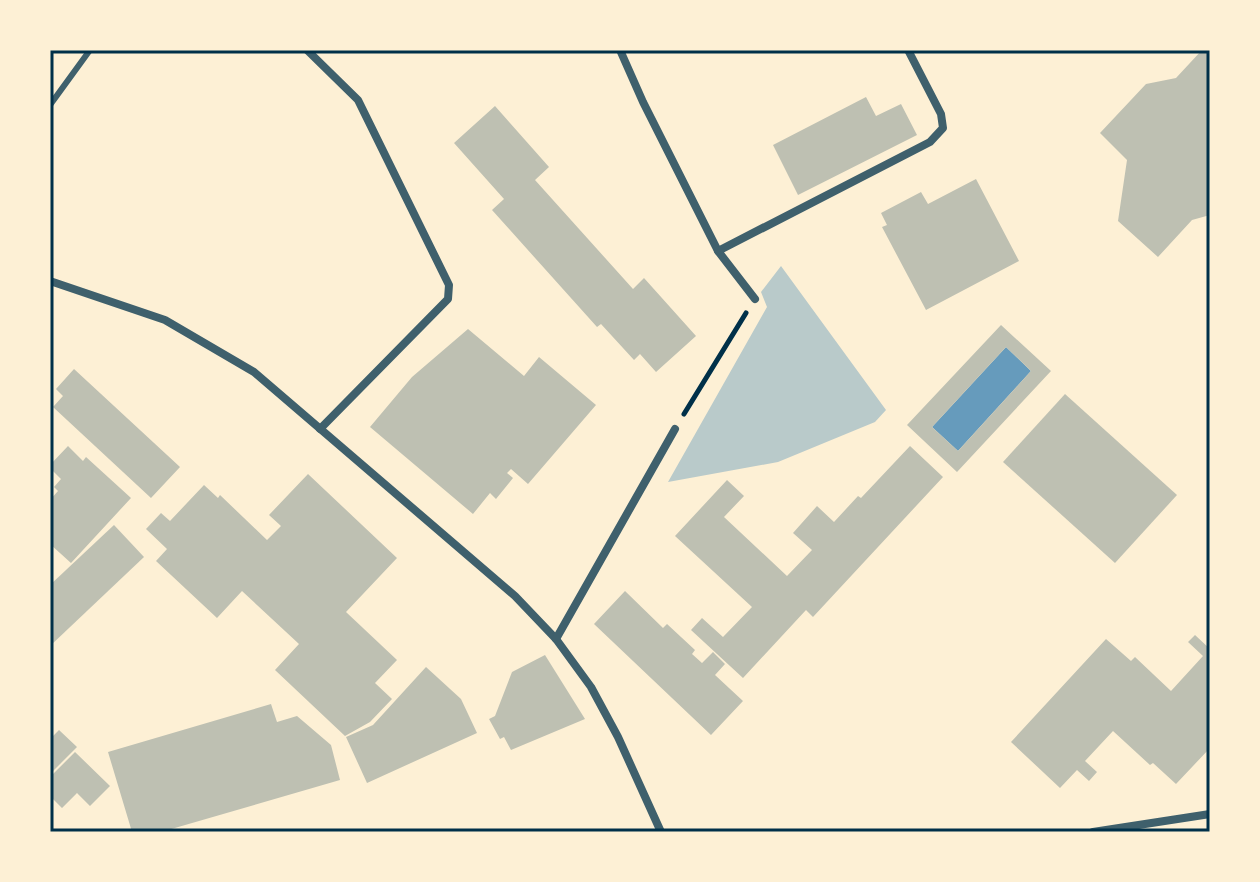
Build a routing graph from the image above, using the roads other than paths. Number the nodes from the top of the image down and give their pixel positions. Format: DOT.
graph roads {
  1 [pos="90,50"];
  2 [pos="307,50"];
  3 [pos="620,50"];
  4 [pos="908,50"];
  5 [pos="50,105"];
  6 [pos="718,251"];
  7 [pos="50,281"];
  8 [pos="755,299"];
  9 [pos="320,429"];
  10 [pos="675,429"];
  11 [pos="556,639"];
  12 [pos="1210,814"];
  13 [pos="661,832"];
  14 [pos="1093,832"];
  1 -- 5 [label="lane"];
  2 -- 9 [label="street"];
  3 -- 6 [label="street"];
  4 -- 6 [label="street"];
  6 -- 8 [label="street"];
  7 -- 9 [label="street"];
  9 -- 11 [label="street"];
  10 -- 11 [label="street"];
  11 -- 13 [label="street"];
  12 -- 14 [label="street"];
}
